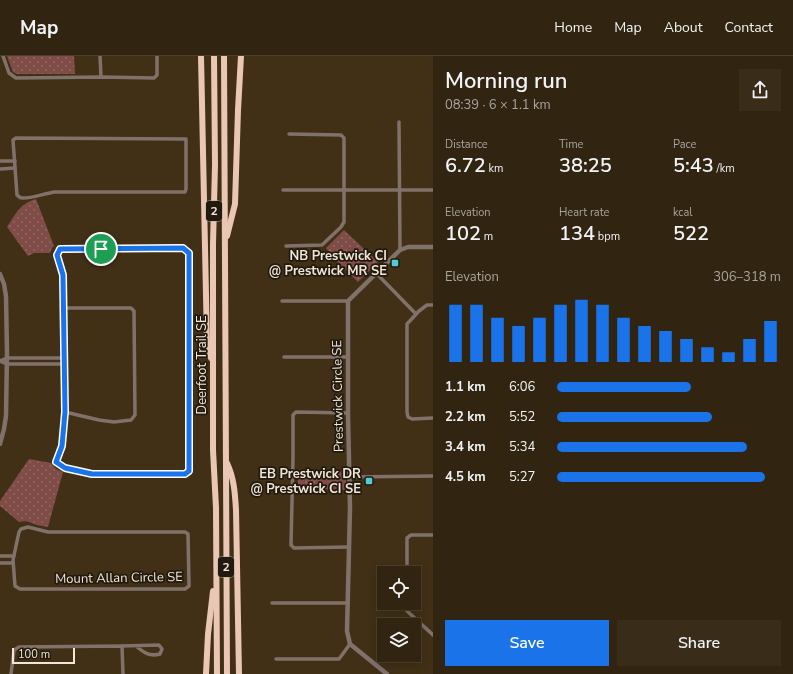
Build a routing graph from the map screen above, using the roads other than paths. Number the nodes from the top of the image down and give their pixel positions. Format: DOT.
graph roads {
  1 [pos="3,56"];
  2 [pos="100,56"];
  3 [pos="157,56"];
  4 [pos="202,56"];
  5 [pos="214,56"];
  6 [pos="224,56"];
  7 [pos="241,56"];
  8 [pos="101,77"];
  9 [pos="399,122"];
  10 [pos="289,134"];
  11 [pos="0,161"];
  12 [pos="15,161"];
  13 [pos="15,168"];
  14 [pos="0,169"];
  15 [pos="344,189"];
  16 [pos="283,190"];
  17 [pos="400,190"];
  18 [pos="433,190"];
  19 [pos="225,245"];
  20 [pos="286,246"];
  21 [pos="433,247"];
  22 [pos="400,250"];
  23 [pos="0,274"];
  24 [pos="377,274"];
  25 [pos="282,301"];
  26 [pos="348,301"];
  27 [pos="433,305"];
  28 [pos="64,308"];
  29 [pos="416,314"];
  30 [pos="284,357"];
  31 [pos="348,357"];
  32 [pos="7,358"];
  33 [pos="65,358"];
  34 [pos="0,361"];
  35 [pos="7,364"];
  36 [pos="65,364"];
  37 [pos="213,367"];
  38 [pos="65,412"];
  39 [pos="348,413"];
  40 [pos="433,418"];
  41 [pos="0,444"];
  42 [pos="226,460"];
  43 [pos="433,476"];
  44 [pos="349,477"];
  45 [pos="433,535"];
  46 [pos="350,547"];
  47 [pos="0,556"];
  48 [pos="14,556"];
  49 [pos="0,563"];
  50 [pos="13,563"];
  51 [pos="216,564"];
  52 [pos="407,566"];
  53 [pos="272,603"];
  54 [pos="348,603"];
  55 [pos="407,610"];
  56 [pos="433,635"];
  57 [pos="350,644"];
  58 [pos="122,646"];
  59 [pos="136,646"];
  60 [pos="276,659"];
  61 [pos="11,674"];
  62 [pos="123,674"];
  63 [pos="206,674"];
  64 [pos="217,674"];
  65 [pos="227,674"];
  66 [pos="238,674"];
  67 [pos="387,674"];
  1 -- 8 [label="street"];
  2 -- 8 [label="street"];
  3 -- 8 [label="street"];
  4 -- 37 [label="highway"];
  5 -- 37 [label="highway, Deerfoot Trail SE / 2"];
  6 -- 19 [label="highway, Deerfoot Trail SE / 2"];
  7 -- 19 [label="highway"];
  9 -- 17 [label="street"];
  10 -- 15 [label="street"];
  11 -- 12 [label="street"];
  12 -- 13 [label="street"];
  12 -- 13 [label="street"];
  13 -- 14 [label="street"];
  15 -- 16 [label="street"];
  15 -- 17 [label="street"];
  15 -- 20 [label="street"];
  17 -- 18 [label="street"];
  17 -- 22 [label="street"];
  19 -- 42 [label="highway, Deerfoot Trail SE / 2"];
  21 -- 22 [label="street"];
  22 -- 24 [label="street"];
  23 -- 32 [label="street"];
  24 -- 26 [label="street"];
  24 -- 29 [label="street"];
  25 -- 26 [label="street"];
  26 -- 31 [label="street, Prestwick Circle SE"];
  27 -- 29 [label="street"];
  28 -- 33 [label="street"];
  28 -- 38 [label="street"];
  28 -- 38 [label="street"];
  29 -- 40 [label="street"];
  30 -- 31 [label="street"];
  31 -- 39 [label="street, Prestwick Circle SE"];
  32 -- 33 [label="street"];
  32 -- 34 [label="street"];
  32 -- 35 [label="street"];
  33 -- 36 [label="street"];
  34 -- 35 [label="street"];
  35 -- 36 [label="street"];
  35 -- 41 [label="street"];
  36 -- 38 [label="street"];
  37 -- 51 [label="highway, Deerfoot Trail SE / 2"];
  39 -- 44 [label="street, Prestwick Circle SE"];
  39 -- 46 [label="street"];
  42 -- 65 [label="highway, Deerfoot Trail SE / 2"];
  42 -- 66 [label="highway"];
  43 -- 44 [label="street"];
  44 -- 46 [label="street, Prestwick Circle SE"];
  45 -- 52 [label="street"];
  46 -- 54 [label="street, Prestwick Circle SE"];
  47 -- 48 [label="street"];
  48 -- 50 [label="street, Mount Allan Circle SE"];
  48 -- 50 [label="street, Mount Allan Circle SE"];
  49 -- 50 [label="street"];
  51 -- 63 [label="highway"];
  51 -- 64 [label="highway, Deerfoot Trail SE / 2"];
  53 -- 54 [label="street"];
  54 -- 57 [label="street, Prestwick Circle SE"];
  55 -- 56 [label="street"];
  57 -- 60 [label="street"];
  57 -- 67 [label="street"];
  58 -- 59 [label="street"];
  58 -- 61 [label="street"];
  58 -- 62 [label="street"];
  59 -- 59 [label="street"];
}
